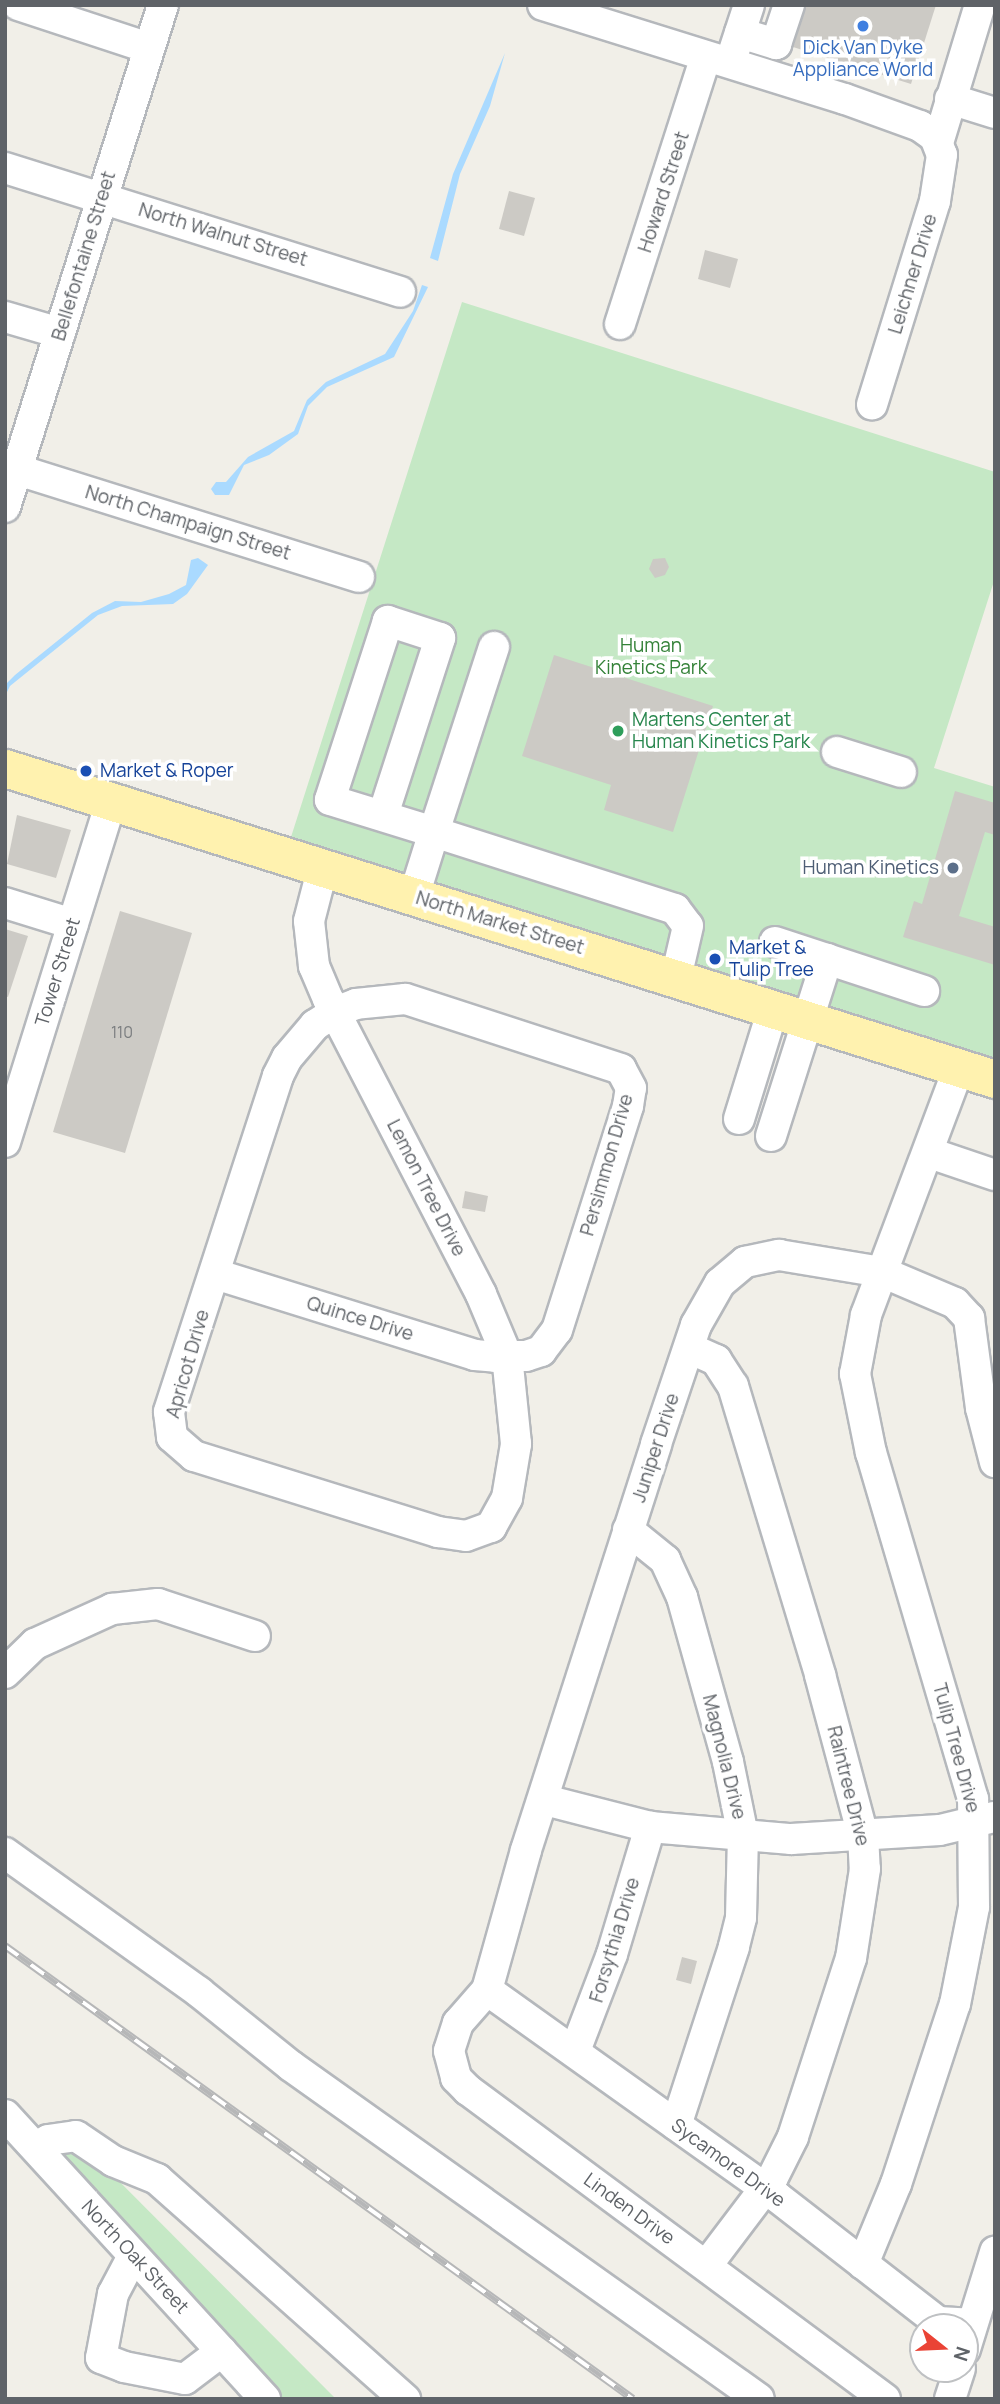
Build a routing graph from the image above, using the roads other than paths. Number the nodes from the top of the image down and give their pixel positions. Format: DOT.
graph roads {
  1 [pos="19,5"];
  2 [pos="163,5"];
  3 [pos="750,5"];
  4 [pos="789,5"];
  5 [pos="980,5"];
  6 [pos="563,8"];
  7 [pos="740,33"];
  8 [pos="149,48"];
  9 [pos="717,63"];
  10 [pos="950,99"];
  11 [pos="995,113"];
  12 [pos="938,143"];
  13 [pos="5,168"];
  14 [pos="102,198"];
  15 [pos="400,292"];
  16 [pos="5,317"];
  17 [pos="620,324"];
  18 [pos="60,333"];
  19 [pos="872,404"];
  20 [pos="11,468"];
  21 [pos="5,507"];
  22 [pos="359,577"];
  23 [pos="494,647"];
  24 [pos="837,752"];
  25 [pos="5,768"];
  26 [pos="901,772"];
  27 [pos="111,802"];
  28 [pos="383,815"];
  29 [pos="435,832"];
  30 [pos="323,867"];
  31 [pos="414,896"];
  32 [pos="5,902"];
  33 [pos="73,924"];
  34 [pos="775,942"];
  35 [pos="827,959"];
  36 [pos="676,978"];
  37 [pos="924,991"];
  38 [pos="773,1009"];
  39 [pos="335,1012"];
  40 [pos="808,1020"];
  41 [pos="959,1068"];
  42 [pos="995,1079"];
  43 [pos="739,1119"];
  44 [pos="771,1136"];
  45 [pos="5,1142"];
  46 [pos="930,1153"];
  47 [pos="995,1175"];
  48 [pos="882,1272"];
  49 [pos="215,1273"];
  50 [pos="689,1348"];
  51 [pos="507,1356"];
  52 [pos="995,1462"];
  53 [pos="501,1516"];
  54 [pos="628,1530"];
  55 [pos="255,1636"];
  56 [pos="5,1673"];
  57 [pos="545,1800"];
  58 [pos="986,1819"];
  59 [pos="650,1827"];
  60 [pos="743,1835"];
  61 [pos="863,1835"];
  62 [pos="5,1853"];
  63 [pos="487,1990"];
  64 [pos="575,2051"];
  65 [pos="5,2115"];
  66 [pos="676,2125"];
  67 [pos="37,2149"];
  68 [pos="762,2186"];
  69 [pos="995,2252"];
  70 [pos="133,2256"];
  71 [pos="863,2264"];
  72 [pos="708,2265"];
  73 [pos="926,2313"];
  74 [pos="975,2313"];
  75 [pos="222,2351"];
  76 [pos="193,2387"];
  77 [pos="265,2399"];
  78 [pos="405,2399"];
  79 [pos="760,2399"];
  80 [pos="884,2399"];
  1 -- 8 [label="street"];
  2 -- 8 [label="street, Bellefontaine Street"];
  3 -- 7 [label="street, Howard Street"];
  4 -- 7 [label="street"];
  5 -- 10 [label="street, Leichner Drive"];
  6 -- 9 [label="street"];
  7 -- 9 [label="street, Howard Street"];
  8 -- 14 [label="street, Bellefontaine Street"];
  9 -- 12 [label="street"];
  9 -- 17 [label="street, Howard Street"];
  10 -- 11 [label="street"];
  10 -- 12 [label="street, Leichner Drive"];
  12 -- 19 [label="street, Leichner Drive"];
  13 -- 14 [label="street, North Walnut Street"];
  14 -- 15 [label="street, North Walnut Street"];
  14 -- 18 [label="street, Bellefontaine Street"];
  16 -- 18 [label="street"];
  18 -- 20 [label="street, Bellefontaine Street"];
  20 -- 21 [label="street, Bellefontaine Street"];
  20 -- 22 [label="street, North Champaign Street"];
  23 -- 29 [label="street"];
  24 -- 26 [label="street"];
  25 -- 27 [label="main road, North Market Street"];
  27 -- 30 [label="main road, North Market Street"];
  27 -- 33 [label="street, Tower Street"];
  28 -- 28 [label="street"];
  28 -- 29 [label="street"];
  29 -- 31 [label="street"];
  29 -- 36 [label="street"];
  30 -- 31 [label="main road, North Market Street"];
  30 -- 39 [label="street, Lemon Tree Drive"];
  31 -- 36 [label="main road, North Market Street"];
  32 -- 33 [label="street"];
  33 -- 45 [label="street, Tower Street"];
  34 -- 35 [label="street"];
  35 -- 37 [label="street"];
  35 -- 40 [label="street"];
  36 -- 38 [label="main road, North Market Street"];
  38 -- 40 [label="main road, North Market Street"];
  38 -- 43 [label="street"];
  39 -- 49 [label="street, Apricot Drive"];
  39 -- 51 [label="street, Lemon Tree Drive"];
  39 -- 51 [label="street, Persimmon Drive"];
  40 -- 41 [label="main road, North Market Street"];
  40 -- 44 [label="street"];
  41 -- 42 [label="main road, North Market Street"];
  41 -- 46 [label="street"];
  46 -- 47 [label="street"];
  46 -- 48 [label="street"];
  48 -- 50 [label="street, Juniper Drive"];
  48 -- 52 [label="street, Juniper Drive"];
  48 -- 58 [label="street, Tulip Tree Drive"];
  49 -- 51 [label="street, Quince Drive"];
  49 -- 53 [label="street, Apricot Drive"];
  50 -- 54 [label="street, Juniper Drive"];
  50 -- 61 [label="street, Raintree Drive"];
  51 -- 53 [label="street, Lemon Tree Drive"];
  54 -- 57 [label="street, Juniper Drive"];
  54 -- 60 [label="street, Magnolia Drive"];
  55 -- 56 [label="street"];
  57 -- 59 [label="street"];
  57 -- 63 [label="street, Juniper Drive"];
  58 -- 61 [label="street"];
  58 -- 71 [label="street, Tulip Tree Drive"];
  59 -- 60 [label="street"];
  59 -- 64 [label="street, Forsythia Drive"];
  60 -- 61 [label="street"];
  60 -- 66 [label="street, Magnolia Drive"];
  61 -- 68 [label="street, Raintree Drive"];
  62 -- 79 [label="street"];
  63 -- 64 [label="street, Sycamore Drive"];
  63 -- 72 [label="street, Linden Drive"];
  64 -- 66 [label="street, Sycamore Drive"];
  65 -- 67 [label="street, North Oak Street"];
  66 -- 68 [label="street, Sycamore Drive"];
  67 -- 70 [label="street, North Oak Street"];
  67 -- 78 [label="street"];
  68 -- 71 [label="street, Sycamore Drive"];
  68 -- 72 [label="street, Raintree Drive"];
  69 -- 74 [label="street"];
  70 -- 75 [label="street, North Oak Street"];
  70 -- 76 [label="street"];
  71 -- 73 [label="street, Sycamore Drive"];
  72 -- 80 [label="street, Linden Drive"];
  75 -- 76 [label="street"];
  75 -- 77 [label="street, North Oak Street"];
}
